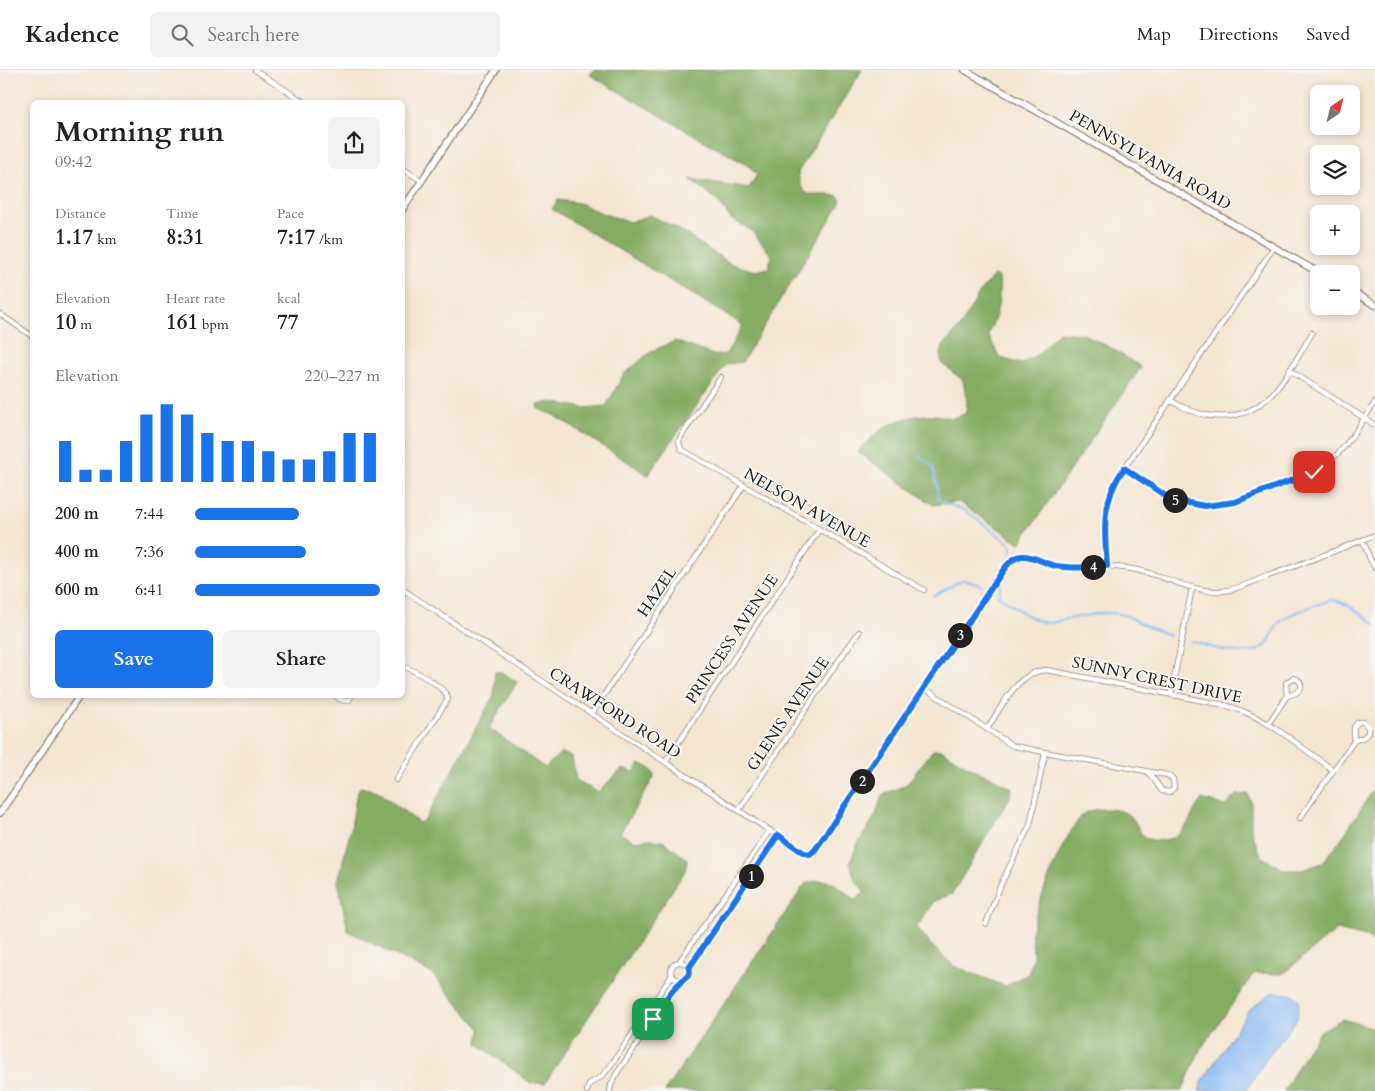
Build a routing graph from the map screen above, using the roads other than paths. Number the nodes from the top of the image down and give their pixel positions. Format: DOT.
graph roads {
  1 [pos="255,70"];
  2 [pos="496,70"];
  3 [pos="965,70"];
  4 [pos="301,100"];
  5 [pos="405,170"];
  6 [pos="422,181"];
  7 [pos="405,206"];
  8 [pos="1274,247"];
  9 [pos="1310,268"];
  10 [pos="1360,296"];
  11 [pos="1375,305"];
  12 [pos="0,314"];
  13 [pos="1312,333"];
  14 [pos="30,335"];
  15 [pos="1289,370"];
  16 [pos="721,377"];
  17 [pos="1170,400"];
  18 [pos="1375,402"];
  19 [pos="1364,418"];
  20 [pos="1375,425"];
  21 [pos="1124,468"];
  22 [pos="744,485"];
  23 [pos="819,530"];
  24 [pos="1375,535"];
  25 [pos="1363,540"];
  26 [pos="1107,566"];
  27 [pos="1375,568"];
  28 [pos="1192,588"];
  29 [pos="405,590"];
  30 [pos="924,590"];
  31 [pos="859,632"];
  32 [pos="405,667"];
  33 [pos="924,688"];
  34 [pos="1171,694"];
  35 [pos="1287,696"];
  36 [pos="78,698"];
  37 [pos="338,698"];
  38 [pos="350,698"];
  39 [pos="592,713"];
  40 [pos="1268,724"];
  41 [pos="987,730"];
  42 [pos="1354,741"];
  43 [pos="1045,753"];
  44 [pos="666,761"];
  45 [pos="1333,770"];
  46 [pos="1147,772"];
  47 [pos="396,780"];
  48 [pos="740,810"];
  49 [pos="0,813"];
  50 [pos="1300,818"];
  51 [pos="770,830"];
  52 [pos="778,835"];
  53 [pos="723,898"];
  54 [pos="732,904"];
  55 [pos="986,924"];
  56 [pos="679,962"];
  57 [pos="689,968"];
  58 [pos="672,975"];
  59 [pos="681,980"];
  60 [pos="639,1023"];
  61 [pos="647,1028"];
  62 [pos="609,1068"];
  63 [pos="617,1073"];
  64 [pos="587,1091"];
  65 [pos="610,1091"];
  1 -- 4 [label="street"];
  2 -- 6 [label="street"];
  3 -- 8 [label="street, PENNSYLVANIA ROAD"];
  5 -- 6 [label="street"];
  6 -- 7 [label="street"];
  8 -- 9 [label="street, PENNSYLVANIA ROAD"];
  8 -- 17 [label="street"];
  10 -- 11 [label="street"];
  12 -- 14 [label="street"];
  13 -- 15 [label="street"];
  15 -- 17 [label="street"];
  15 -- 19 [label="street"];
  16 -- 22 [label="street, NELSON AVENUE"];
  17 -- 21 [label="street"];
  18 -- 19 [label="street"];
  19 -- 20 [label="street"];
  19 -- 21 [label="street"];
  21 -- 26 [label="street"];
  22 -- 23 [label="street, NELSON AVENUE"];
  22 -- 39 [label="street, HAZEL"];
  23 -- 30 [label="street, NELSON AVENUE"];
  23 -- 44 [label="street, PRINCESS AVENUE"];
  24 -- 25 [label="street"];
  25 -- 27 [label="street"];
  25 -- 28 [label="street"];
  26 -- 28 [label="street"];
  26 -- 33 [label="street"];
  28 -- 34 [label="street"];
  29 -- 39 [label="street, CRAWFORD ROAD"];
  31 -- 48 [label="street, GLENIS AVENUE"];
  32 -- 47 [label="street"];
  33 -- 41 [label="street"];
  33 -- 52 [label="street, CRAWFORD ROAD"];
  34 -- 40 [label="street, SUNNY CREST DRIVE"];
  34 -- 41 [label="street, SUNNY CREST DRIVE"];
  35 -- 40 [label="street"];
  36 -- 49 [label="street"];
  37 -- 38 [label="street"];
  39 -- 44 [label="street, CRAWFORD ROAD"];
  40 -- 45 [label="street, SUNNY CREST DRIVE"];
  41 -- 43 [label="street"];
  42 -- 42 [label="street"];
  42 -- 45 [label="street"];
  43 -- 46 [label="street"];
  43 -- 55 [label="street"];
  44 -- 48 [label="street, CRAWFORD ROAD"];
  45 -- 50 [label="street"];
  46 -- 46 [label="street"];
  48 -- 51 [label="street, CRAWFORD ROAD"];
  51 -- 52 [label="street, CRAWFORD ROAD"];
  51 -- 53 [label="street"];
  52 -- 54 [label="street"];
  53 -- 54 [label="street"];
  53 -- 56 [label="street"];
  54 -- 57 [label="street"];
  56 -- 57 [label="street"];
  56 -- 58 [label="street"];
  57 -- 59 [label="street"];
  58 -- 59 [label="street"];
  58 -- 60 [label="street"];
  59 -- 61 [label="street"];
  60 -- 61 [label="street"];
  60 -- 62 [label="street"];
  61 -- 63 [label="street"];
  62 -- 63 [label="street"];
  62 -- 64 [label="street"];
  63 -- 65 [label="street"];
}
